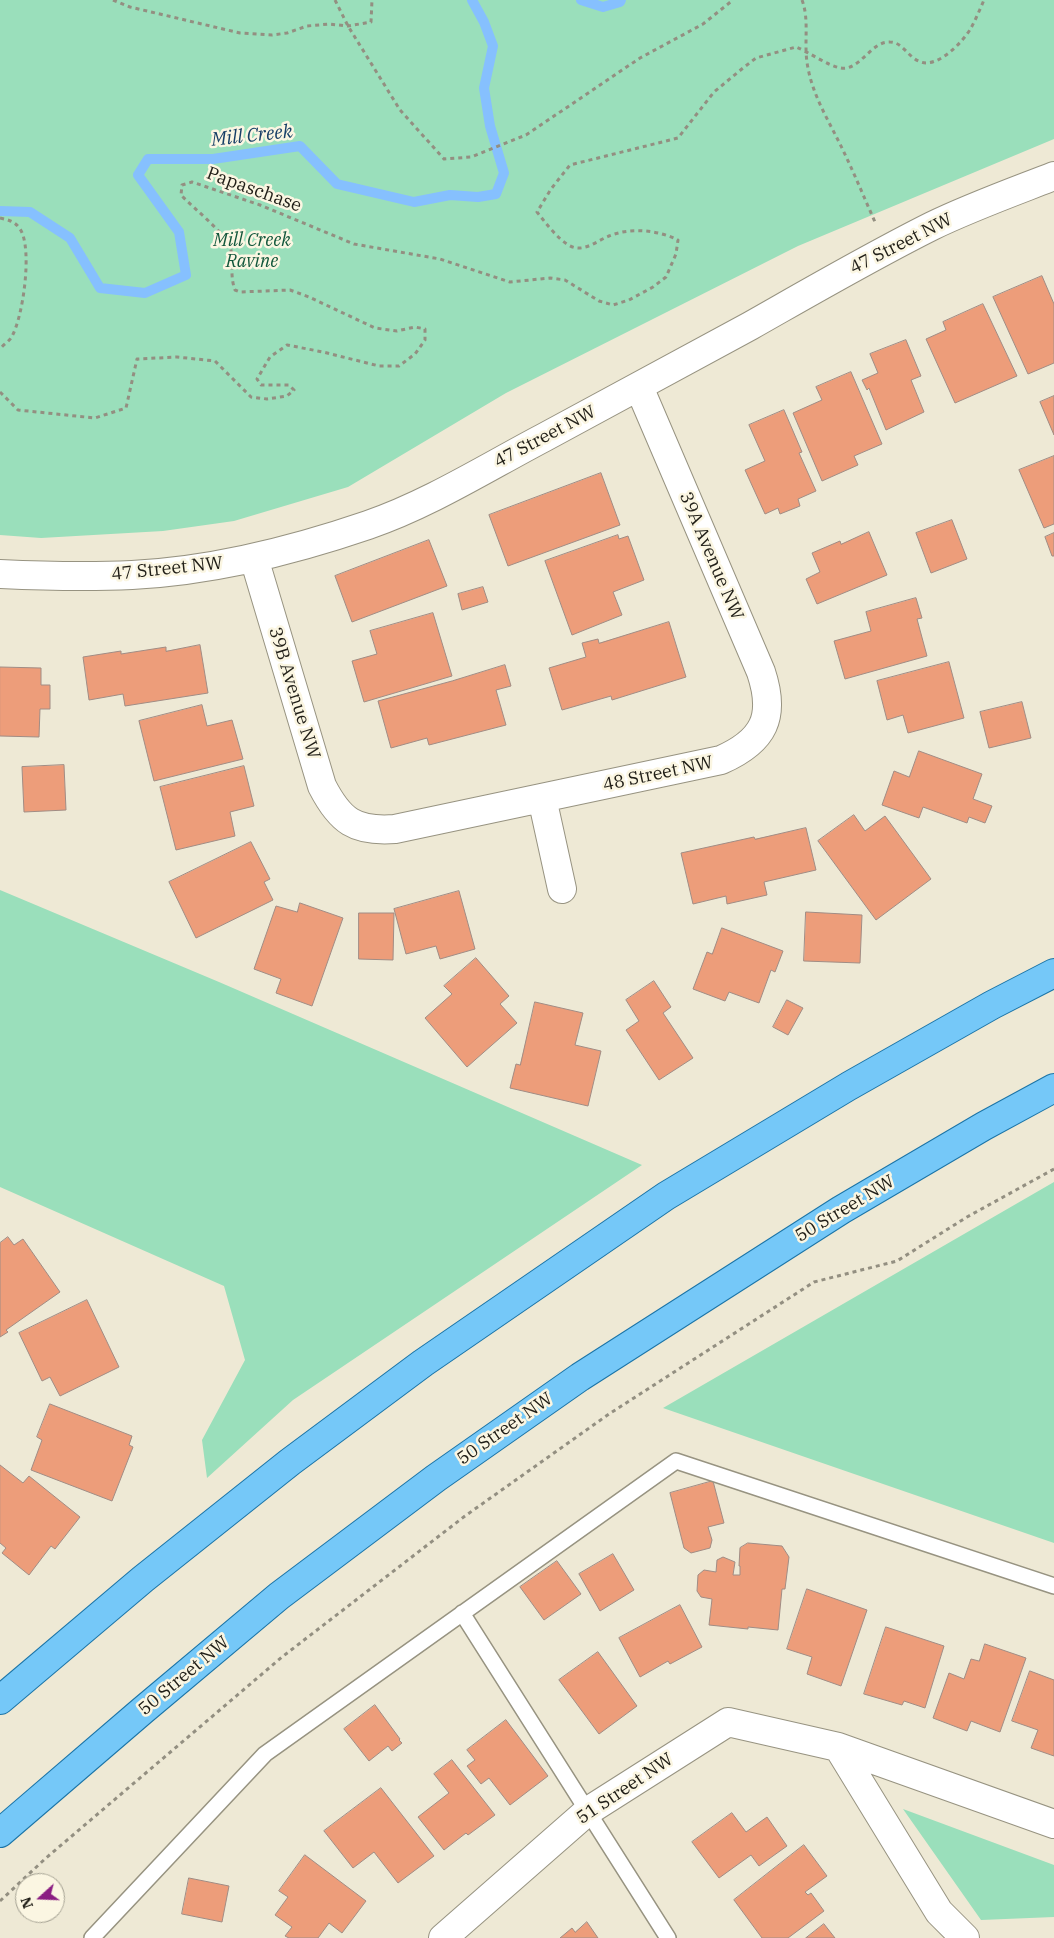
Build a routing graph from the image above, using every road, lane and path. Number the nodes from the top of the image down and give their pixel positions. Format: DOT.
graph roads {
  1 [pos="113,0"];
  2 [pos="335,0"];
  3 [pos="372,0"];
  4 [pos="733,0"];
  5 [pos="802,0"];
  6 [pos="984,0"];
  7 [pos="348,26"];
  8 [pos="807,51"];
  9 [pos="1054,176"];
  10 [pos="0,218"];
  11 [pos="887,248"];
  12 [pos="0,349"];
  13 [pos="639,387"];
  14 [pos="0,392"];
  15 [pos="254,558"];
  16 [pos="0,574"];
  17 [pos="762,728"];
  18 [pos="542,798"];
  19 [pos="348,820"];
  20 [pos="562,889"];
  21 [pos="1054,973"];
  22 [pos="1054,1088"];
  23 [pos="1054,1169"];
  24 [pos="1054,1586"];
  25 [pos="462,1613"];
  26 [pos="0,1700"];
  27 [pos="838,1746"];
  28 [pos="588,1811"];
  29 [pos="1054,1824"];
  30 [pos="0,1833"];
  31 [pos="0,1901"];
  32 [pos="92,1938"];
  33 [pos="443,1938"];
  34 [pos="668,1938"];
  35 [pos="964,1938"];
  1 -- 7 [label="path"];
  2 -- 7 [label="path"];
  3 -- 7 [label="path"];
  4 -- 7 [label="path"];
  5 -- 8 [label="path"];
  6 -- 8 [label="path"];
  8 -- 11 [label="path"];
  8 -- 14 [label="path, Papaschase"];
  9 -- 11 [label="street, 47 Street NW"];
  10 -- 12 [label="path"];
  11 -- 13 [label="street, 47 Street NW"];
  13 -- 15 [label="street, 47 Street NW"];
  13 -- 17 [label="street, 39A Avenue NW"];
  15 -- 16 [label="street, 47 Street NW"];
  15 -- 19 [label="street, 39B Avenue NW"];
  17 -- 18 [label="street, 48 Street NW"];
  18 -- 19 [label="street, 48 Street NW"];
  18 -- 20 [label="street"];
  21 -- 26 [label="main road"];
  22 -- 30 [label="main road, 50 Street NW"];
  23 -- 31 [label="path"];
  24 -- 25 [label="lane"];
  25 -- 28 [label="lane"];
  25 -- 32 [label="lane"];
  27 -- 28 [label="street, 51 Street NW"];
  27 -- 29 [label="street, 51 Street NW"];
  27 -- 35 [label="street"];
  28 -- 33 [label="street, 51 Street NW"];
  28 -- 34 [label="lane"];
}
